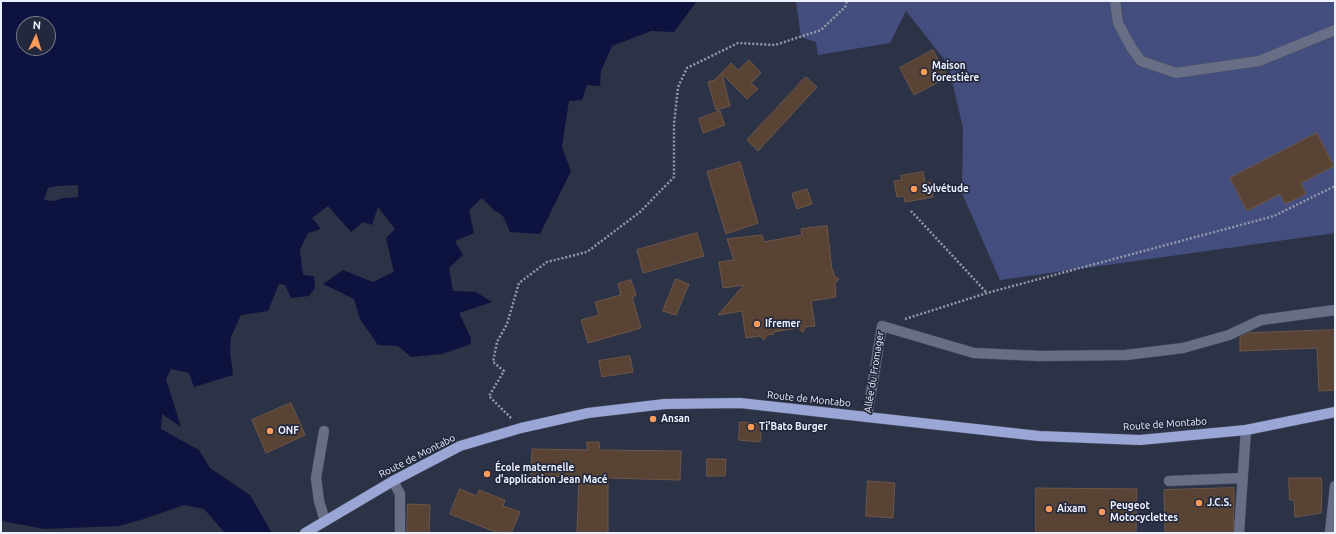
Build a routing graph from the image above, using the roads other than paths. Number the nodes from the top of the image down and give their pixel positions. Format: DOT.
graph roads {
  1 [pos="1115,1"];
  2 [pos="1335,30"];
  3 [pos="1335,310"];
  4 [pos="1335,412"];
  5 [pos="867,417"];
  6 [pos="1246,430"];
  7 [pos="324,431"];
  8 [pos="1242,478"];
  9 [pos="393,481"];
  10 [pos="1169,481"];
  11 [pos="1335,486"];
  12 [pos="1334,498"];
  13 [pos="325,521"];
  14 [pos="305,533"];
  15 [pos="400,533"];
  16 [pos="1239,533"];
  17 [pos="1330,533"];
  1 -- 2 [label="street"];
  3 -- 5 [label="street, Allée du Fromager"];
  4 -- 6 [label="main road, Route de Montabo"];
  5 -- 6 [label="main road, Route de Montabo"];
  5 -- 9 [label="main road, Route de Montabo"];
  6 -- 8 [label="street"];
  7 -- 13 [label="street"];
  8 -- 10 [label="street"];
  8 -- 16 [label="street"];
  9 -- 13 [label="main road, Route de Montabo"];
  9 -- 15 [label="street"];
  11 -- 12 [label="street"];
  12 -- 17 [label="street"];
  13 -- 14 [label="main road, Route de Montabo"];
}
